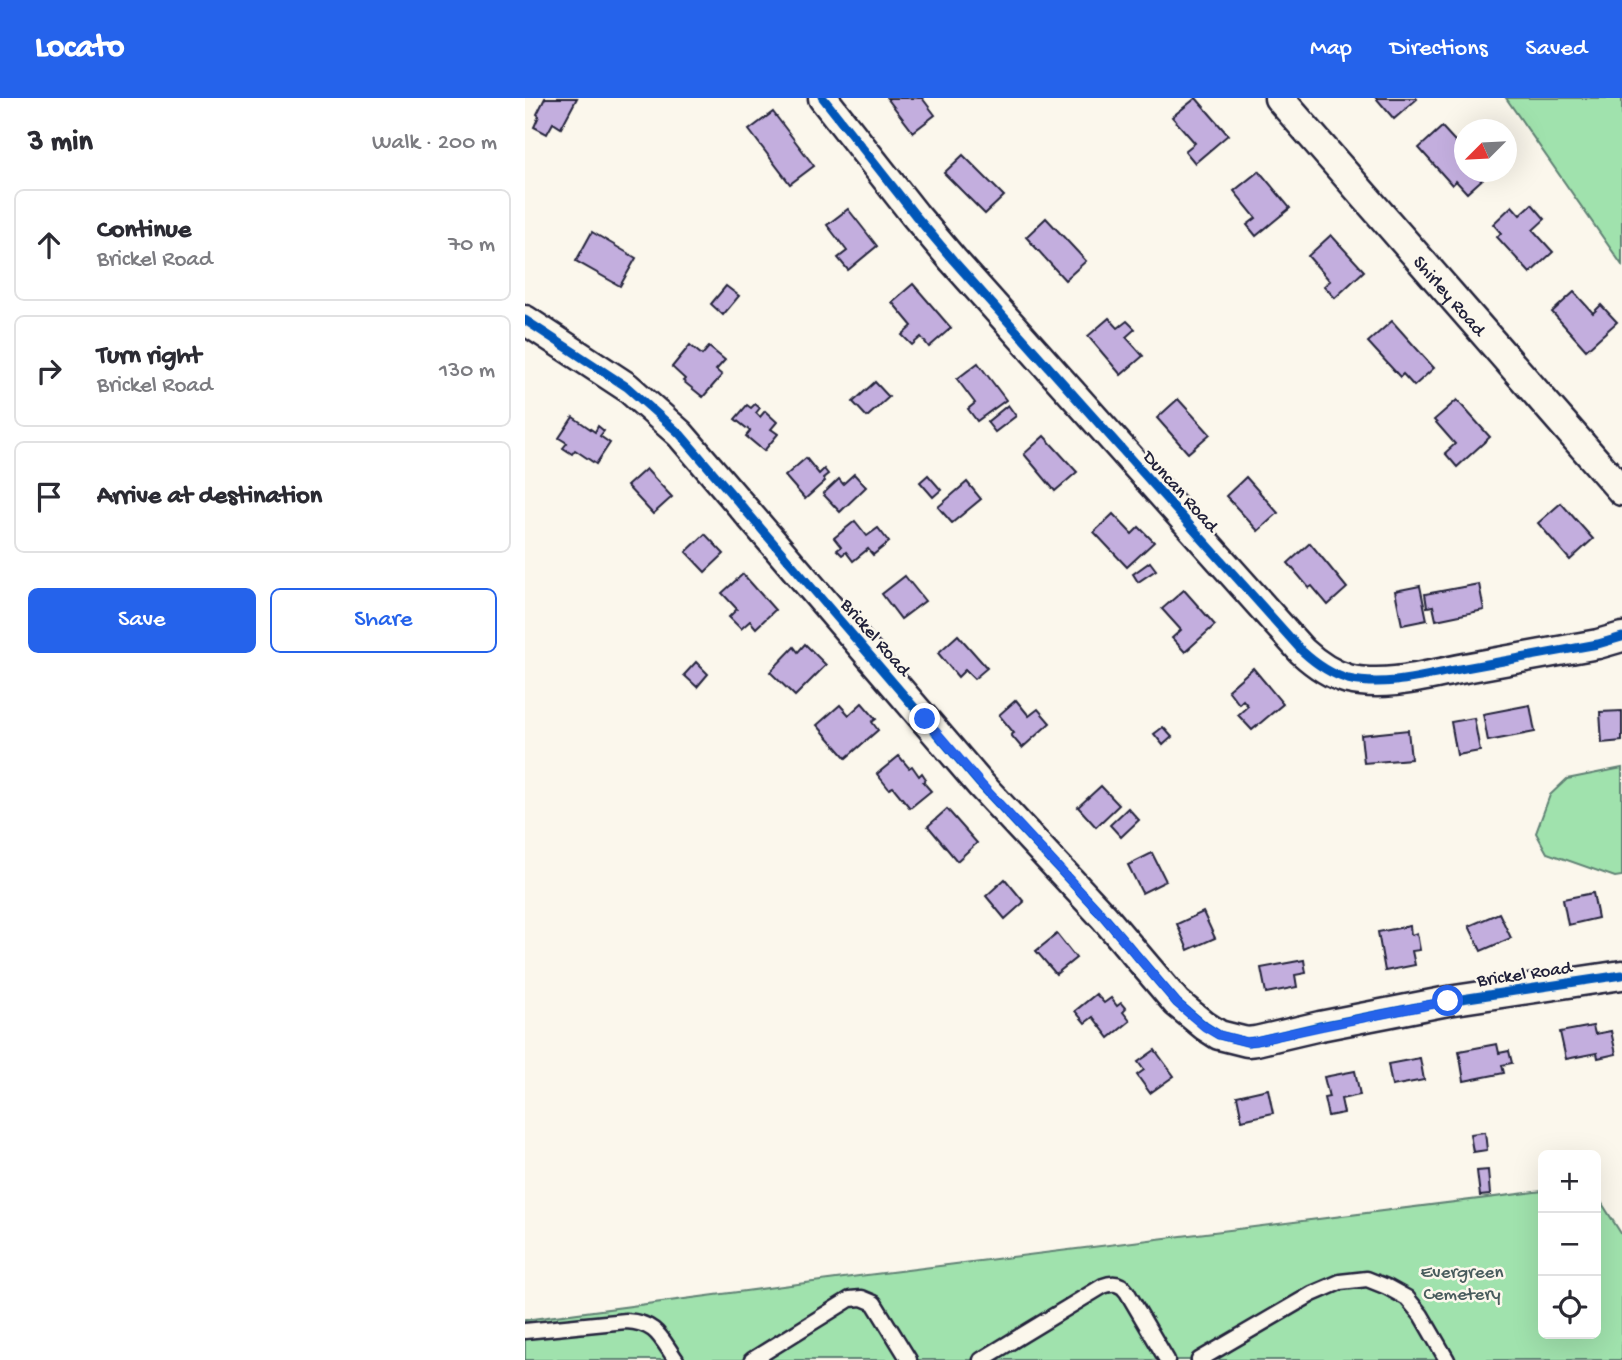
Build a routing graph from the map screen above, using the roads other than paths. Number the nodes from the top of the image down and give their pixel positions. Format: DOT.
graph roads {
  1 [pos="823,98"];
  2 [pos="1279,98"];
  3 [pos="525,320"];
  4 [pos="1622,491"];
  5 [pos="1622,637"];
  6 [pos="1622,975"];
  7 [pos="525,1331"];
  8 [pos="675,1360"];
  9 [pos="752,1360"];
  10 [pos="909,1360"];
  11 [pos="981,1360"];
  12 [pos="1167,1360"];
  13 [pos="1199,1360"];
  14 [pos="1447,1360"];
  1 -- 5 [label="street, Duncan Road"];
  2 -- 4 [label="street, Shirley Road"];
  3 -- 6 [label="street, Brickel Road"];
  7 -- 8 [label="lane"];
  9 -- 10 [label="lane"];
  11 -- 12 [label="lane"];
  13 -- 14 [label="lane"];
}
